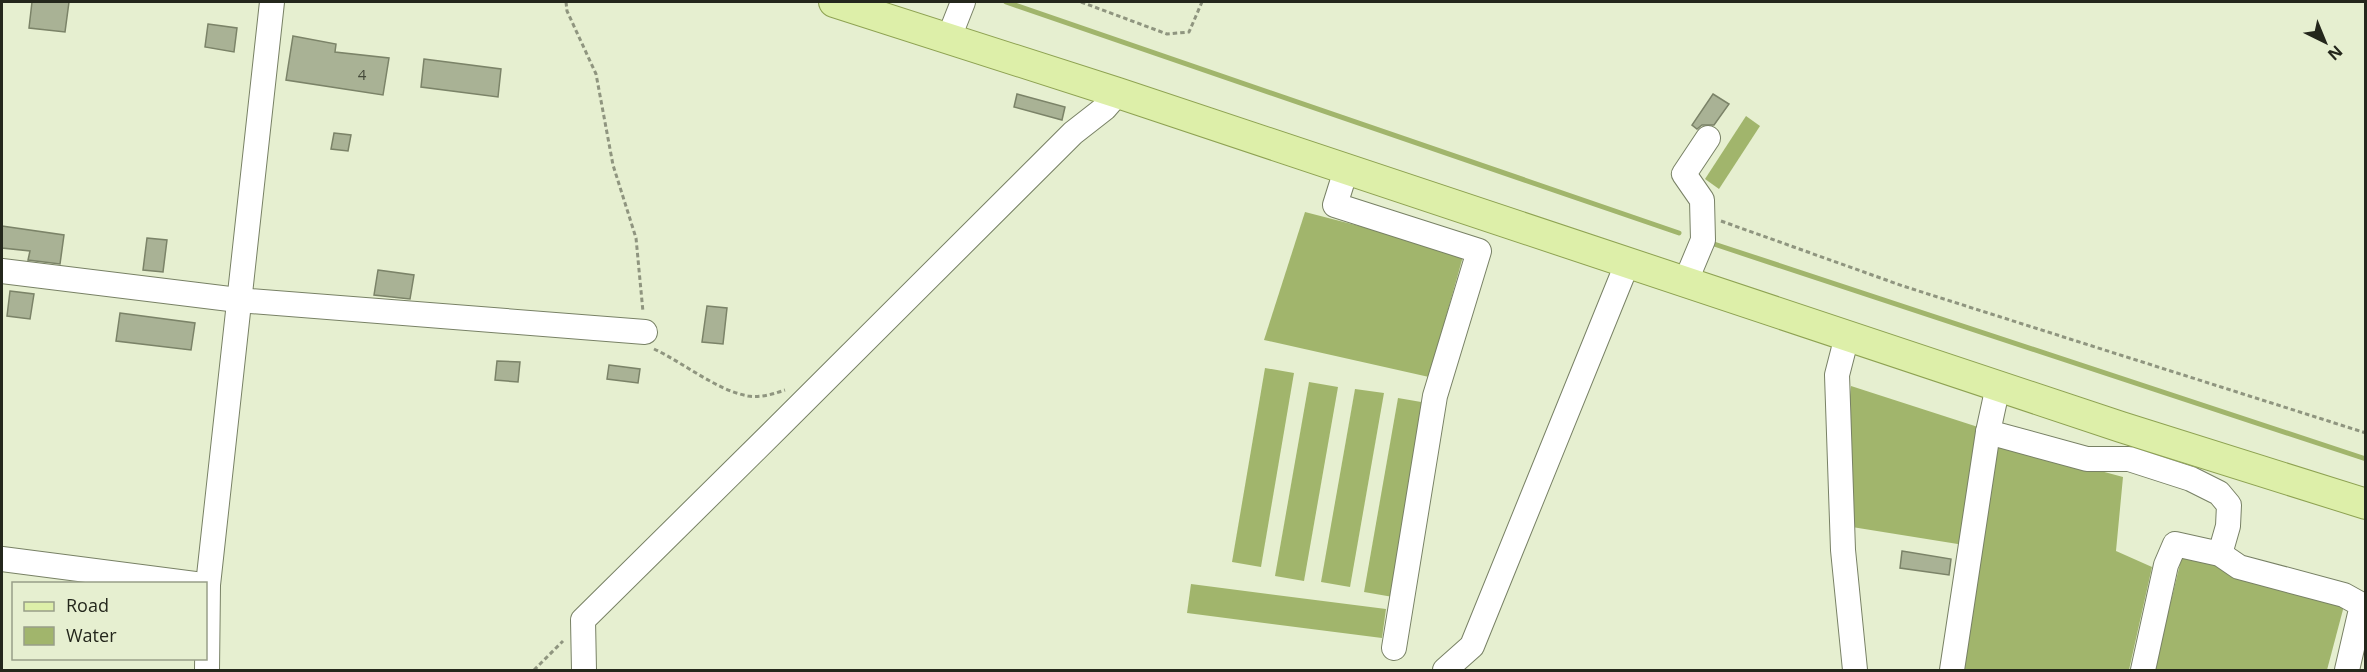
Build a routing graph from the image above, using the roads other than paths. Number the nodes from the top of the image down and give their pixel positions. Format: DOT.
graph roads {
  1 [pos="272,2"];
  2 [pos="834,2"];
  3 [pos="963,2"];
  4 [pos="948,40"];
  5 [pos="1118,93"];
  6 [pos="1708,138"];
  7 [pos="1346,170"];
  8 [pos="1627,264"];
  9 [pos="2,271"];
  10 [pos="1685,283"];
  11 [pos="238,300"];
  12 [pos="645,332"];
  13 [pos="1847,336"];
  14 [pos="1998,386"];
  15 [pos="1988,432"];
  16 [pos="2366,504"];
  17 [pos="2220,554"];
  18 [pos="2,559"];
  19 [pos="187,582"];
  20 [pos="203,582"];
  21 [pos="1394,648"];
  22 [pos="584,670"];
  23 [pos="1445,670"];
  24 [pos="1855,670"];
  25 [pos="1952,670"];
  26 [pos="2143,670"];
  27 [pos="2347,670"];
  1 -- 11 [label="street"];
  2 -- 4 [label="main road"];
  3 -- 4 [label="street"];
  4 -- 5 [label="main road"];
  5 -- 7 [label="main road"];
  5 -- 22 [label="street"];
  6 -- 10 [label="street"];
  7 -- 8 [label="main road"];
  7 -- 21 [label="street"];
  8 -- 10 [label="main road"];
  8 -- 23 [label="street"];
  9 -- 11 [label="street"];
  10 -- 13 [label="main road"];
  11 -- 12 [label="street"];
  11 -- 20 [label="street"];
  13 -- 14 [label="main road"];
  13 -- 24 [label="street"];
  14 -- 15 [label="street"];
  14 -- 16 [label="main road"];
  15 -- 17 [label="street"];
  15 -- 25 [label="street"];
  17 -- 26 [label="street"];
  17 -- 27 [label="street"];
  18 -- 19 [label="street"];
}
